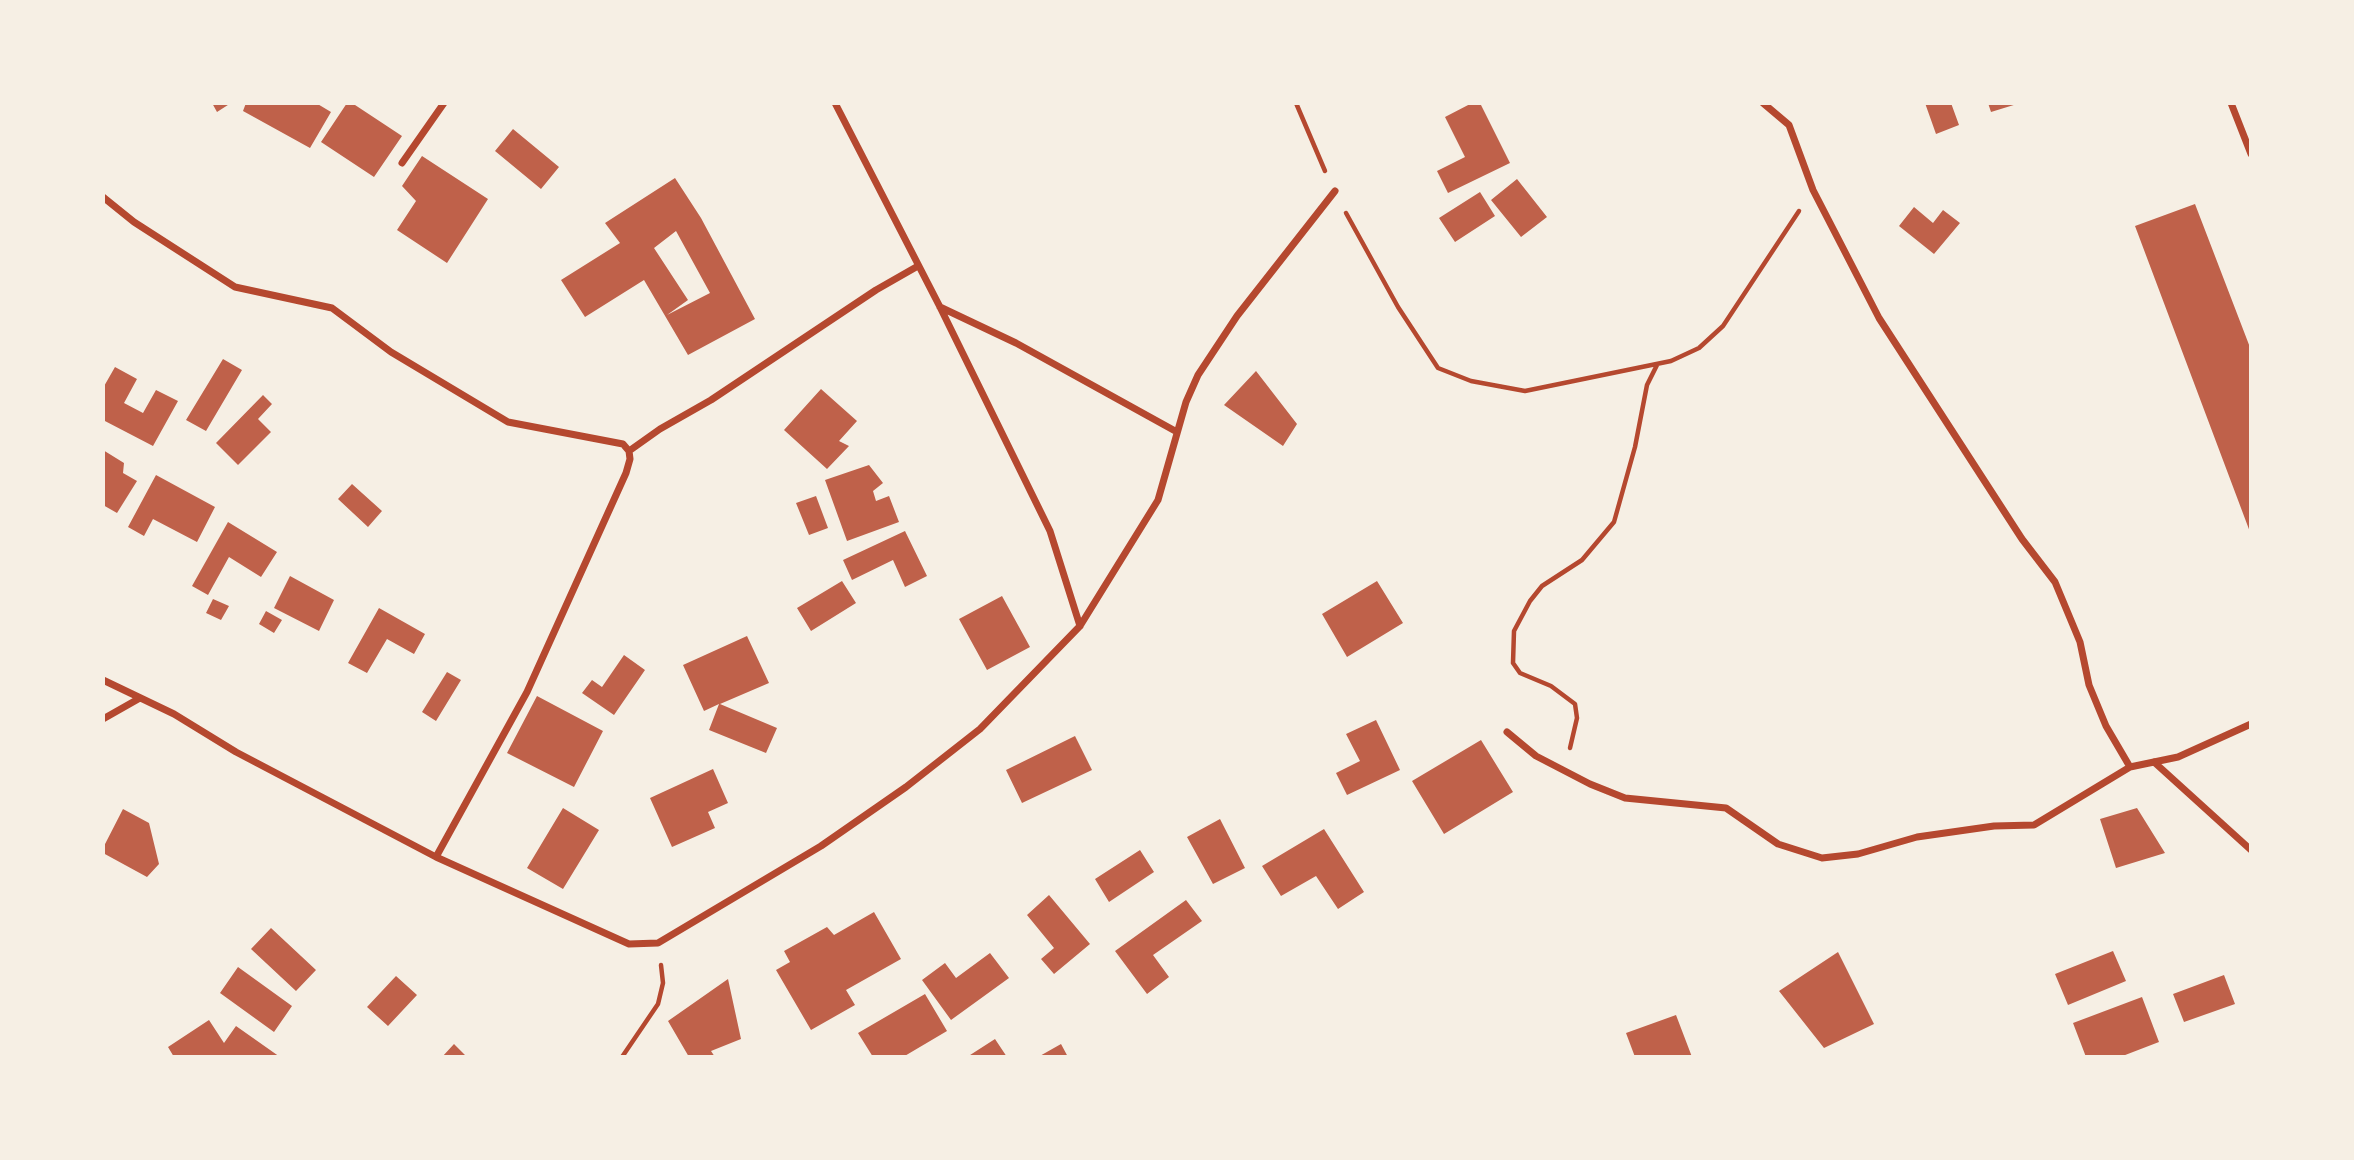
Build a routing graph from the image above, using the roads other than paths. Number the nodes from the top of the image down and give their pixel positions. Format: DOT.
graph roads {
  1 [pos="443,103"];
  2 [pos="835,103"];
  3 [pos="1763,103"];
  4 [pos="2231,103"];
  5 [pos="2251,154"];
  6 [pos="402,163"];
  7 [pos="1335,191"];
  8 [pos="103,197"];
  9 [pos="918,266"];
  10 [pos="940,307"];
  11 [pos="1177,432"];
  12 [pos="629,451"];
  13 [pos="1080,626"];
  14 [pos="103,680"];
  15 [pos="140,698"];
  16 [pos="103,719"];
  17 [pos="2251,724"];
  18 [pos="1507,732"];
  19 [pos="2154,762"];
  20 [pos="2130,767"];
  21 [pos="2251,850"];
  22 [pos="436,858"];
  1 -- 6 [label="street"];
  2 -- 9 [label="street"];
  3 -- 20 [label="street"];
  4 -- 5 [label="street"];
  7 -- 11 [label="street"];
  8 -- 12 [label="street"];
  9 -- 10 [label="street"];
  9 -- 12 [label="street"];
  10 -- 11 [label="street"];
  10 -- 13 [label="street"];
  11 -- 13 [label="street"];
  12 -- 22 [label="street"];
  13 -- 22 [label="street"];
  14 -- 15 [label="street"];
  15 -- 16 [label="street"];
  15 -- 22 [label="street"];
  17 -- 19 [label="street"];
  18 -- 20 [label="street"];
  19 -- 20 [label="street"];
  19 -- 21 [label="street"];
}
